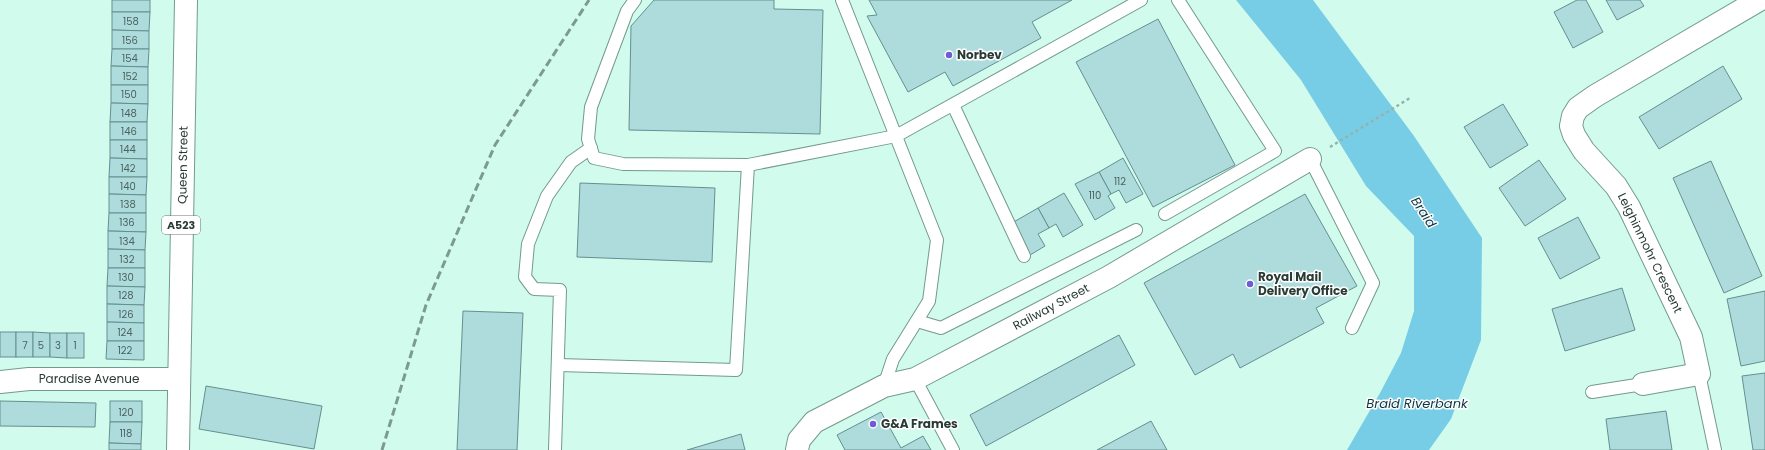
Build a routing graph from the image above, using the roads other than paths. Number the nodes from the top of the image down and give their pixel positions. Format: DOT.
graph roads {
  1 [pos="186,0"];
  2 [pos="635,0"];
  3 [pos="842,0"];
  4 [pos="1141,0"];
  5 [pos="1178,0"];
  6 [pos="1759,0"];
  7 [pos="953,105"];
  8 [pos="896,136"];
  9 [pos="591,148"];
  10 [pos="1317,155"];
  11 [pos="748,165"];
  12 [pos="1165,214"];
  13 [pos="1136,230"];
  14 [pos="1024,256"];
  15 [pos="917,321"];
  16 [pos="1352,328"];
  17 [pos="558,365"];
  18 [pos="1699,374"];
  19 [pos="178,379"];
  20 [pos="915,379"];
  21 [pos="0,382"];
  22 [pos="1643,384"];
  23 [pos="884,386"];
  24 [pos="1592,392"];
  25 [pos="178,450"];
  26 [pos="555,450"];
  27 [pos="797,450"];
  28 [pos="953,450"];
  29 [pos="1715,450"];
  1 -- 19 [label="street, Queen Street / A523"];
  2 -- 9 [label="lane"];
  3 -- 8 [label="lane"];
  4 -- 7 [label="lane"];
  5 -- 12 [label="lane"];
  6 -- 18 [label="street, Leighinmohr Crescent"];
  7 -- 8 [label="lane"];
  7 -- 14 [label="lane"];
  8 -- 11 [label="lane"];
  8 -- 15 [label="lane"];
  9 -- 11 [label="lane"];
  9 -- 17 [label="lane"];
  10 -- 16 [label="lane"];
  10 -- 20 [label="street, Railway Street"];
  11 -- 17 [label="lane"];
  13 -- 15 [label="lane"];
  15 -- 23 [label="lane"];
  17 -- 26 [label="lane"];
  18 -- 22 [label="street"];
  18 -- 29 [label="lane"];
  19 -- 21 [label="street, Paradise Avenue"];
  19 -- 25 [label="street, Queen Street / A523"];
  20 -- 23 [label="street, Railway Street"];
  20 -- 28 [label="lane"];
  22 -- 24 [label="lane"];
  23 -- 27 [label="street, Railway Street"];
}
